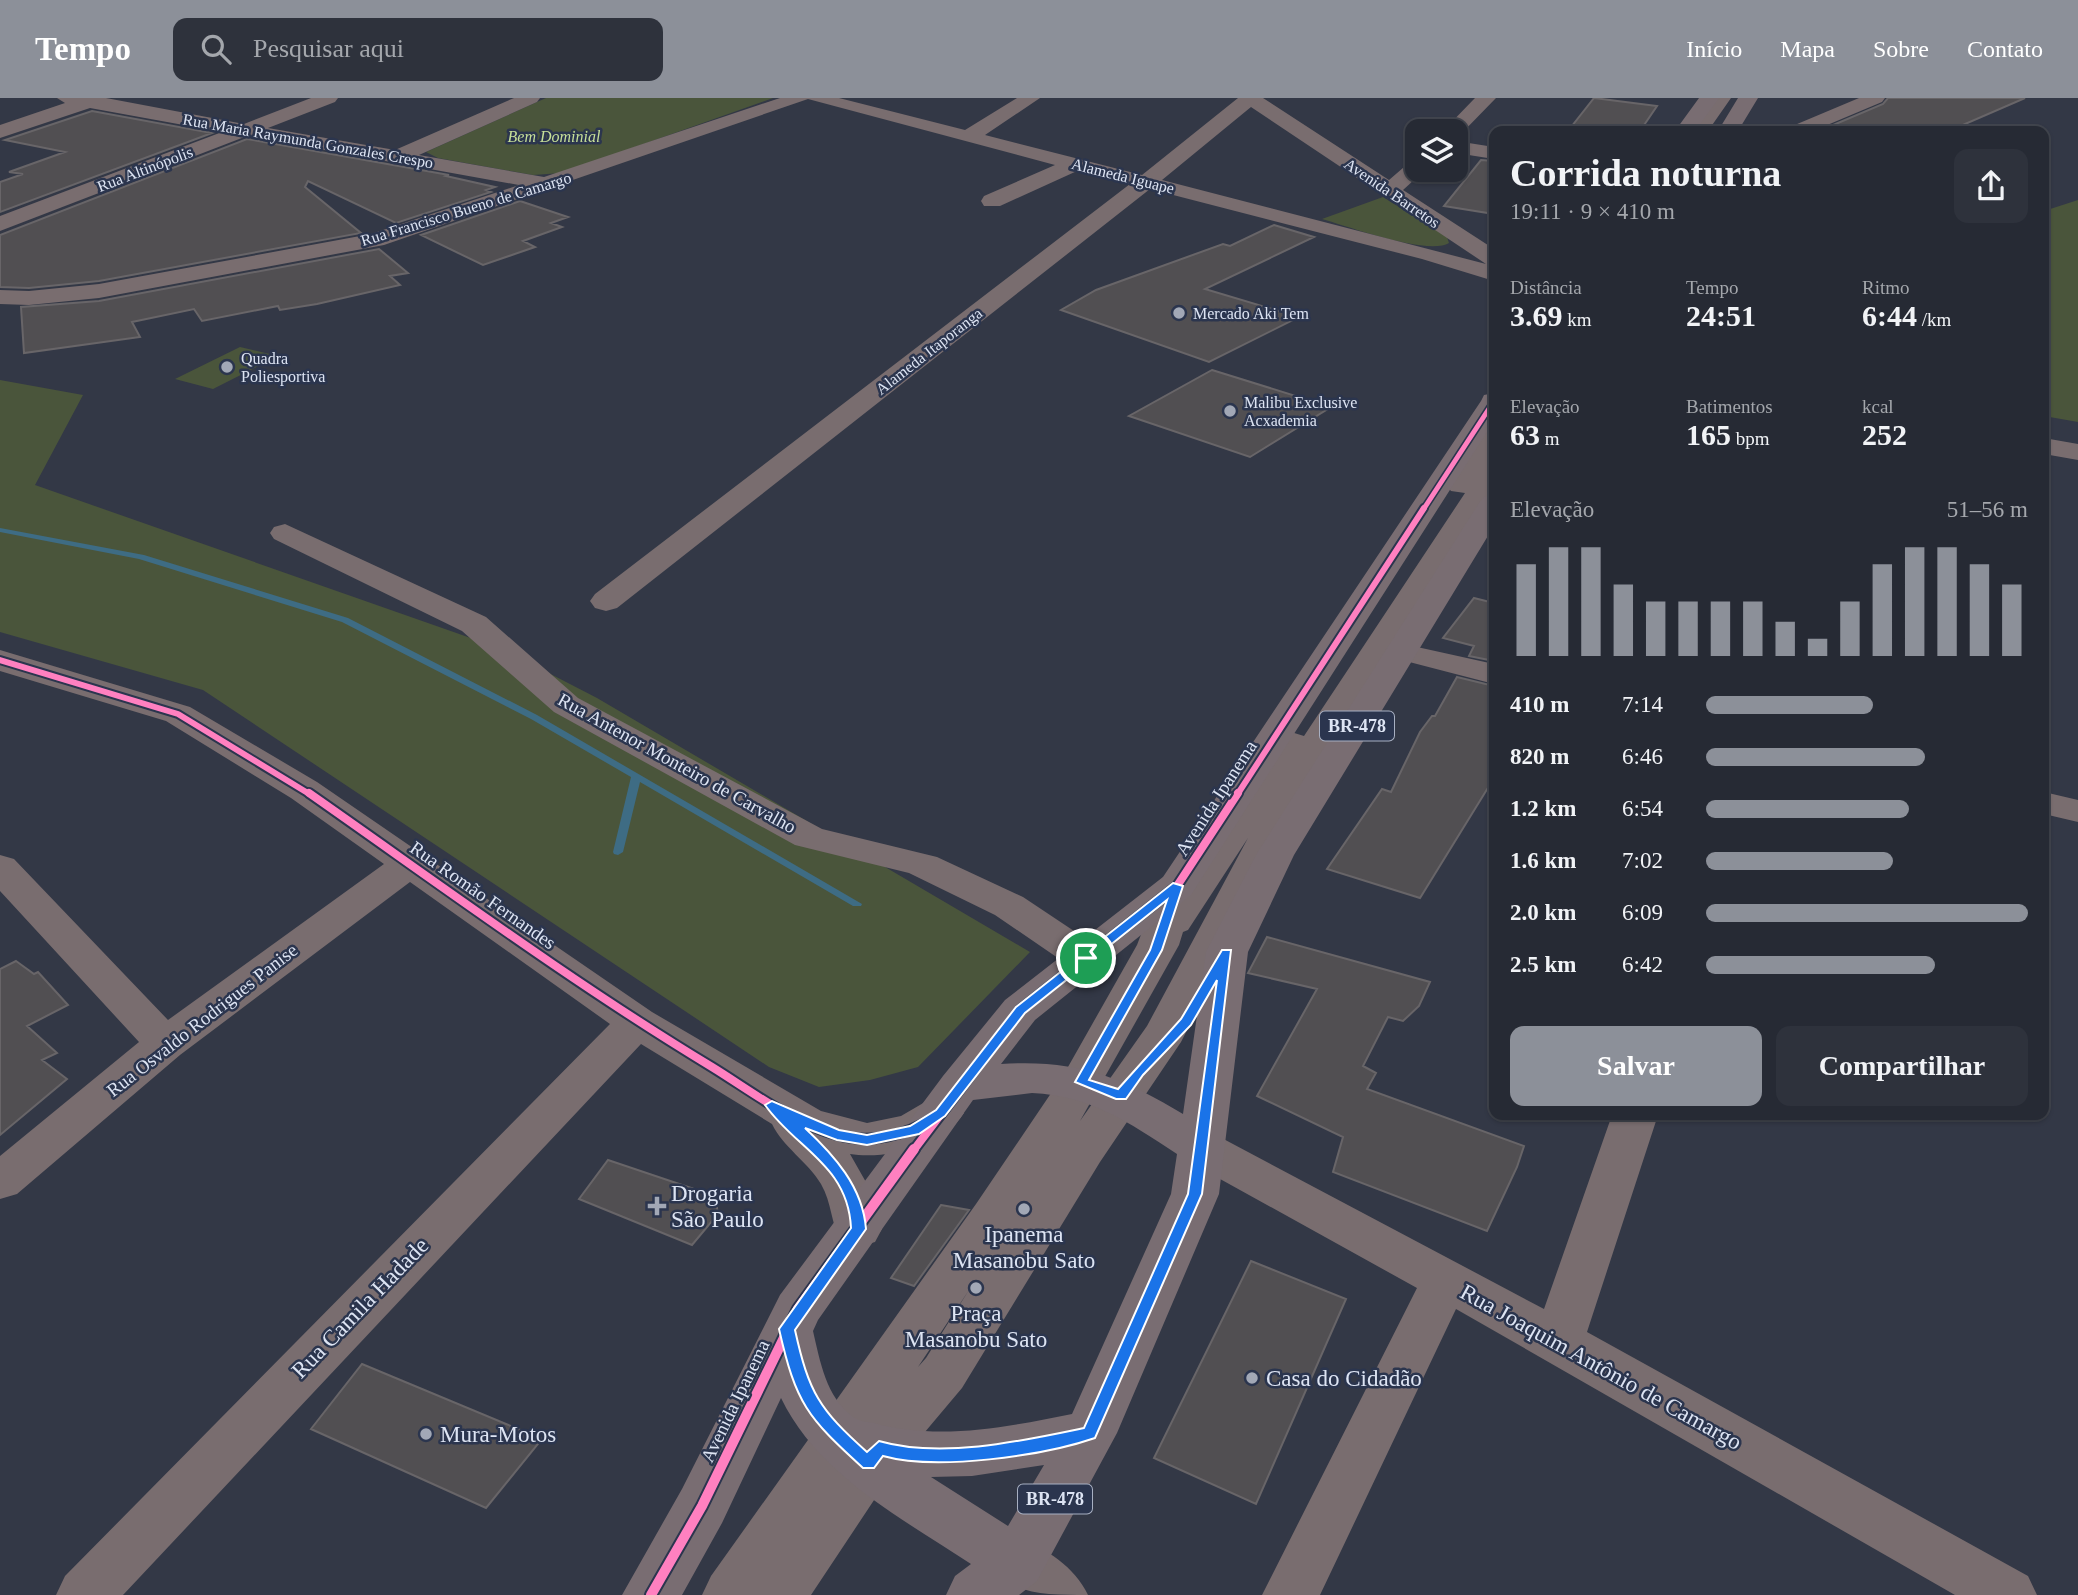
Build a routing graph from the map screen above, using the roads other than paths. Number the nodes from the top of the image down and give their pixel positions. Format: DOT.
graph roads {
  1 [pos="67,98"];
  2 [pos="328,98"];
  3 [pos="530,98"];
  4 [pos="799,98"];
  5 [pos="816,98"];
  6 [pos="1030,98"];
  7 [pos="1250,98"];
  8 [pos="1486,98"];
  9 [pos="1709,98"];
  10 [pos="1721,98"];
  11 [pos="1737,98"];
  12 [pos="1748,98"];
  13 [pos="1875,98"];
  14 [pos="94,100"];
  15 [pos="1231,115"];
  16 [pos="1465,119"];
  17 [pos="1291,125"];
  18 [pos="1689,126"];
  19 [pos="1701,126"];
  20 [pos="1719,126"];
  21 [pos="1731,126"];
  22 [pos="1809,126"];
  23 [pos="244,130"];
  24 [pos="0,132"];
  25 [pos="969,136"];
  26 [pos="1468,149"];
  27 [pos="1489,152"];
  28 [pos="397,157"];
  29 [pos="1075,164"];
  30 [pos="1404,178"];
  31 [pos="1146,182"];
  32 [pos="549,184"];
  33 [pos="992,201"];
  34 [pos="0,225"];
  35 [pos="1464,241"];
  36 [pos="1430,254"];
  37 [pos="1489,257"];
  38 [pos="1489,272"];
  39 [pos="0,297"];
  40 [pos="1489,409"];
  41 [pos="1489,443"];
  42 [pos="2049,447"];
  43 [pos="2078,452"];
  44 [pos="1489,478"];
  45 [pos="1489,511"];
  46 [pos="285,533"];
  47 [pos="606,601"];
  48 [pos="1403,652"];
  49 [pos="0,660"];
  50 [pos="1489,673"];
  51 [pos="2049,804"];
  52 [pos="2078,811"];
  53 [pos="410,863"];
  54 [pos="0,867"];
  55 [pos="1177,886"];
  56 [pos="1156,950"];
  57 [pos="1227,952"];
  58 [pos="1086,958"];
  59 [pos="637,1022"];
  60 [pos="165,1044"];
  61 [pos="1114,1083"];
  62 [pos="950,1100"];
  63 [pos="772,1105"];
  64 [pos="1633,1120"];
  65 [pos="1200,1147"];
  66 [pos="0,1182"];
  67 [pos="858,1229"];
  68 [pos="1445,1281"];
  69 [pos="787,1329"];
  70 [pos="1558,1341"];
  71 [pos="1090,1433"];
  72 [pos="862,1449"];
  73 [pos="1017,1584"];
  74 [pos="2003,1593"];
  75 [pos="85,1595"];
  76 [pos="651,1595"];
  77 [pos="731,1595"];
  78 [pos="778,1595"];
  79 [pos="1291,1595"];
  1 -- 14 [label="street, Rua Maria Raymunda Gonzales Crespo"];
  2 -- 23 [label="street, Rua Altinópolis"];
  3 -- 28 [label="street"];
  4 -- 32 [label="street, Rua Francisco Bueno de Camargo"];
  5 -- 25 [label="street, Alameda Iguape"];
  6 -- 25 [label="street"];
  7 -- 15 [label="street, Alameda Itaporanga"];
  7 -- 17 [label="street, Avenida Barretos"];
  8 -- 16 [label="street"];
  9 -- 18 [label="main road"];
  10 -- 19 [label="street"];
  11 -- 20 [label="street"];
  12 -- 21 [label="main road"];
  13 -- 22 [label="street"];
  14 -- 23 [label="street, Rua Maria Raymunda Gonzales Crespo"];
  14 -- 24 [label="street"];
  15 -- 17 [label="street, Avenida Barretos"];
  15 -- 31 [label="street, Alameda Itaporanga"];
  17 -- 30 [label="street, Avenida Barretos"];
  23 -- 28 [label="street, Rua Maria Raymunda Gonzales Crespo"];
  23 -- 34 [label="street, Rua Altinópolis"];
  25 -- 29 [label="street, Alameda Iguape"];
  26 -- 27 [label="street"];
  28 -- 32 [label="street, Rua Maria Raymunda Gonzales Crespo"];
  29 -- 31 [label="street, Alameda Iguape"];
  29 -- 33 [label="street"];
  30 -- 35 [label="street, Avenida Barretos"];
  31 -- 36 [label="street, Alameda Iguape"];
  31 -- 47 [label="street, Alameda Itaporanga"];
  32 -- 39 [label="street, Rua Francisco Bueno de Camargo"];
  35 -- 36 [label="street"];
  35 -- 37 [label="street, Avenida Barretos"];
  36 -- 38 [label="street, Alameda Iguape"];
  40 -- 55 [label="main road, Avenida Ipanema / BR-478"];
  41 -- 56 [label="street"];
  42 -- 43 [label="street"];
  44 -- 61 [label="street"];
  45 -- 48 [label="main road, BR-478"];
  46 -- 58 [label="street, Rua Antenor Monteiro de Carvalho"];
  48 -- 50 [label="street"];
  48 -- 57 [label="main road, BR-478"];
  49 -- 53 [label="street, Rua Romão Fernandes"];
  51 -- 52 [label="street"];
  53 -- 59 [label="street, Rua Romão Fernandes"];
  53 -- 60 [label="street, Rua Osvaldo Rodrigues Panise"];
  54 -- 60 [label="street"];
  55 -- 56 [label="street"];
  55 -- 58 [label="main road, Avenida Ipanema / BR-478"];
  56 -- 61 [label="street"];
  57 -- 61 [label="street"];
  57 -- 65 [label="main road, BR-478"];
  58 -- 62 [label="main road, Avenida Ipanema / BR-478"];
  59 -- 63 [label="street, Rua Romão Fernandes"];
  59 -- 75 [label="street, Rua Camila Hadade"];
  60 -- 66 [label="street, Rua Osvaldo Rodrigues Panise"];
  61 -- 62 [label="main road"];
  61 -- 65 [label="main road"];
  61 -- 72 [label="street"];
  62 -- 63 [label="street, Rua Romão Fernandes"];
  62 -- 67 [label="main road, Avenida Ipanema / BR-478"];
  63 -- 67 [label="street, Rua Romão Fernandes"];
  64 -- 70 [label="street"];
  65 -- 68 [label="street, Rua Joaquim Antônio de Camargo"];
  65 -- 71 [label="main road, BR-478"];
  67 -- 69 [label="main road, Avenida Ipanema / BR-478"];
  68 -- 70 [label="street, Rua Joaquim Antônio de Camargo"];
  68 -- 79 [label="street"];
  69 -- 72 [label="main road"];
  69 -- 76 [label="main road, Avenida Ipanema / BR-478"];
  70 -- 74 [label="street, Rua Joaquim Antônio de Camargo"];
  71 -- 72 [label="main road"];
  71 -- 73 [label="main road, BR-478"];
  72 -- 73 [label="main road"];
  72 -- 77 [label="street"];
  72 -- 78 [label="street"];
}
